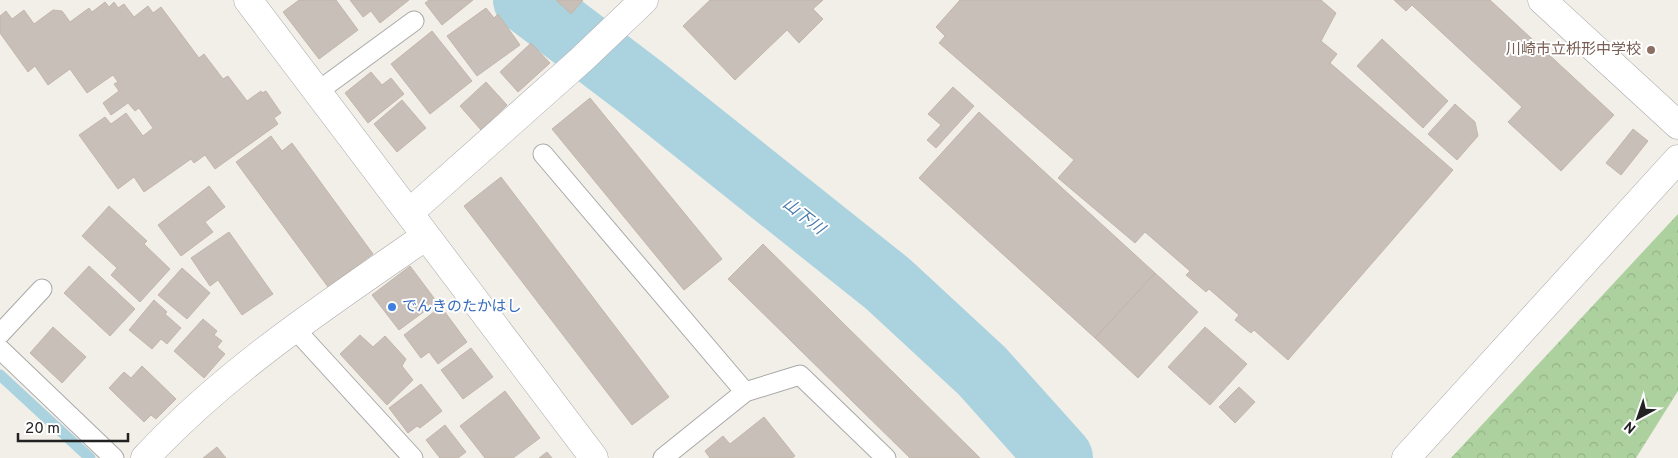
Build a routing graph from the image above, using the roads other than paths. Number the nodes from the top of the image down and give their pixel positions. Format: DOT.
graph roads {
  1 [pos="248,0"];
  2 [pos="644,0"];
  3 [pos="1542,0"];
  4 [pos="414,21"];
  5 [pos="317,92"];
  6 [pos="1678,124"];
  7 [pos="543,154"];
  8 [pos="1678,159"];
  9 [pos="409,213"];
  10 [pos="426,236"];
  11 [pos="42,289"];
  12 [pos="294,328"];
  13 [pos="0,334"];
  14 [pos="0,349"];
  15 [pos="745,392"];
  16 [pos="114,458"];
  17 [pos="144,458"];
  18 [pos="413,458"];
  19 [pos="594,458"];
  20 [pos="663,458"];
  21 [pos="886,458"];
  22 [pos="1406,458"];
  1 -- 5 [label="street"];
  2 -- 9 [label="street"];
  3 -- 6 [label="street"];
  4 -- 5 [label="lane"];
  5 -- 9 [label="street"];
  7 -- 15 [label="lane"];
  8 -- 22 [label="street"];
  9 -- 10 [label="street"];
  10 -- 12 [label="street"];
  10 -- 19 [label="street"];
  11 -- 13 [label="lane"];
  12 -- 17 [label="street"];
  12 -- 18 [label="lane"];
  14 -- 16 [label="lane"];
  15 -- 20 [label="lane"];
  15 -- 21 [label="lane"];
}
